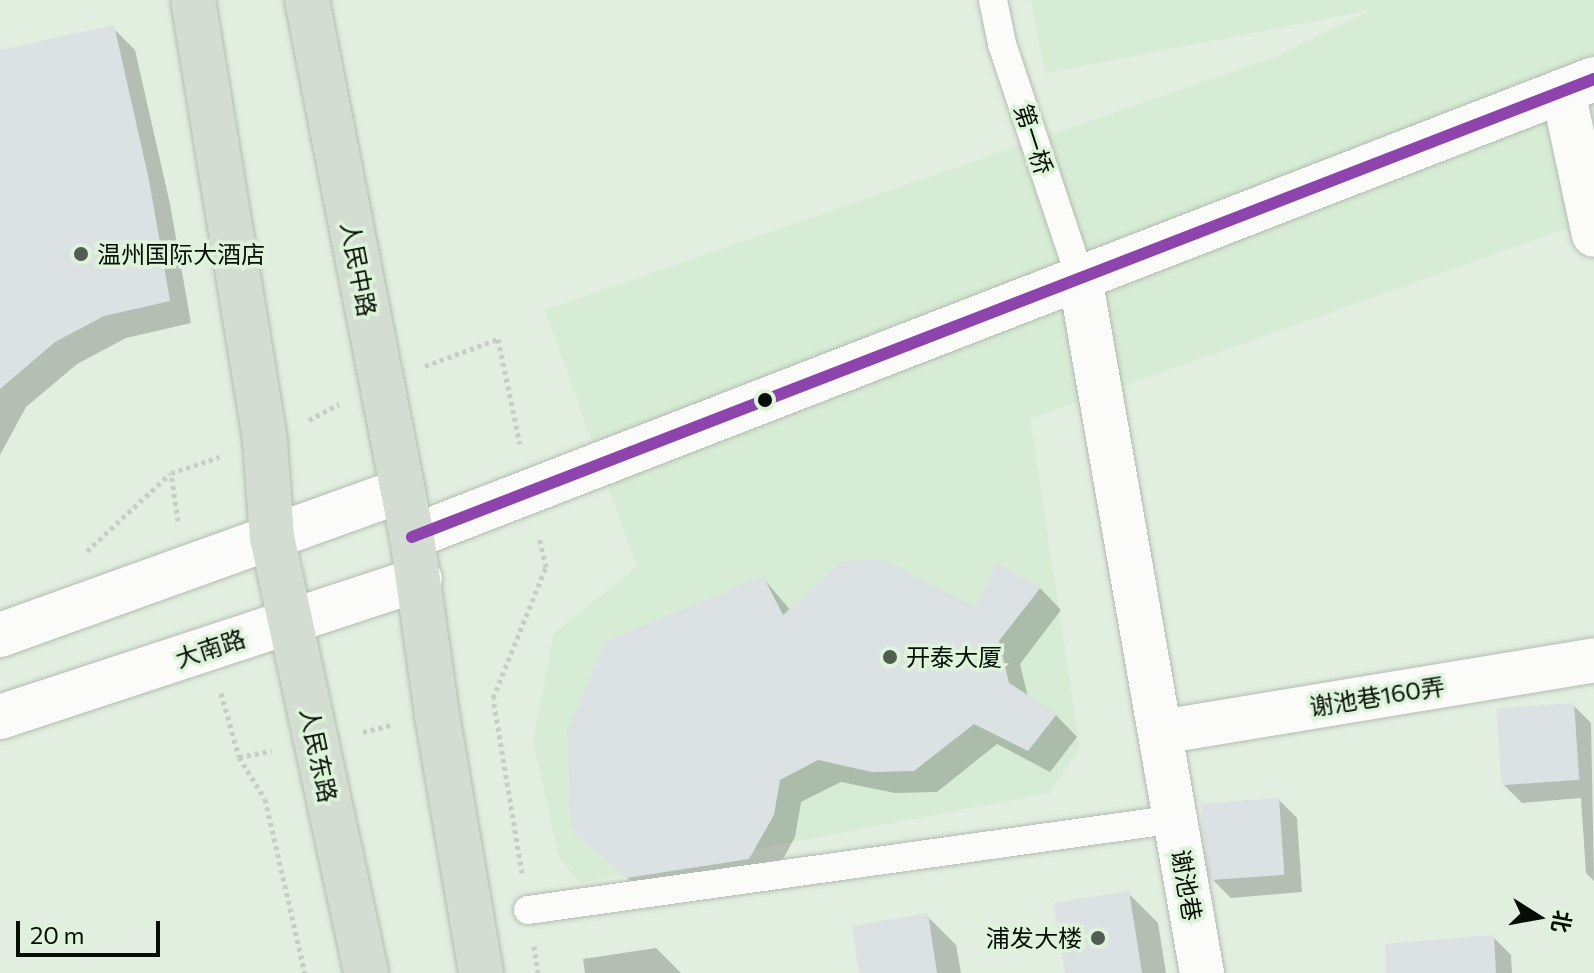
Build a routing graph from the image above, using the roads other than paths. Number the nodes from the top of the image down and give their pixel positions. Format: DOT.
graph roads {
  1 [pos="193,0"];
  2 [pos="307,0"];
  3 [pos="993,0"];
  4 [pos="1578,85"];
  5 [pos="1594,235"];
  6 [pos="1080,277"];
  7 [pos="401,491"];
  8 [pos="272,537"];
  9 [pos="416,558"];
  10 [pos="288,622"];
  11 [pos="0,635"];
  12 [pos="1594,660"];
  13 [pos="0,717"];
  14 [pos="1161,732"];
  15 [pos="1176,819"];
  16 [pos="528,910"];
  17 [pos="366,973"];
  18 [pos="481,973"];
  19 [pos="1202,973"];
  1 -- 8 [label="highway"];
  2 -- 7 [label="highway, 人民中路"];
  3 -- 6 [label="lane, 第一桥"];
  4 -- 5 [label="street"];
  4 -- 6 [label="street, 大南路"];
  6 -- 9 [label="street, 大南路"];
  6 -- 14 [label="street, 谢池巷"];
  7 -- 8 [label="street"];
  7 -- 9 [label="highway, 人民中路"];
  8 -- 10 [label="highway, 人民东路"];
  8 -- 11 [label="street"];
  9 -- 10 [label="street, 大南路"];
  9 -- 18 [label="highway"];
  10 -- 13 [label="street, 大南路"];
  10 -- 17 [label="highway, 人民东路"];
  12 -- 14 [label="street, 谢池巷160弄"];
  14 -- 15 [label="street, 谢池巷"];
  15 -- 16 [label="lane"];
  15 -- 19 [label="street, 谢池巷"];
}
